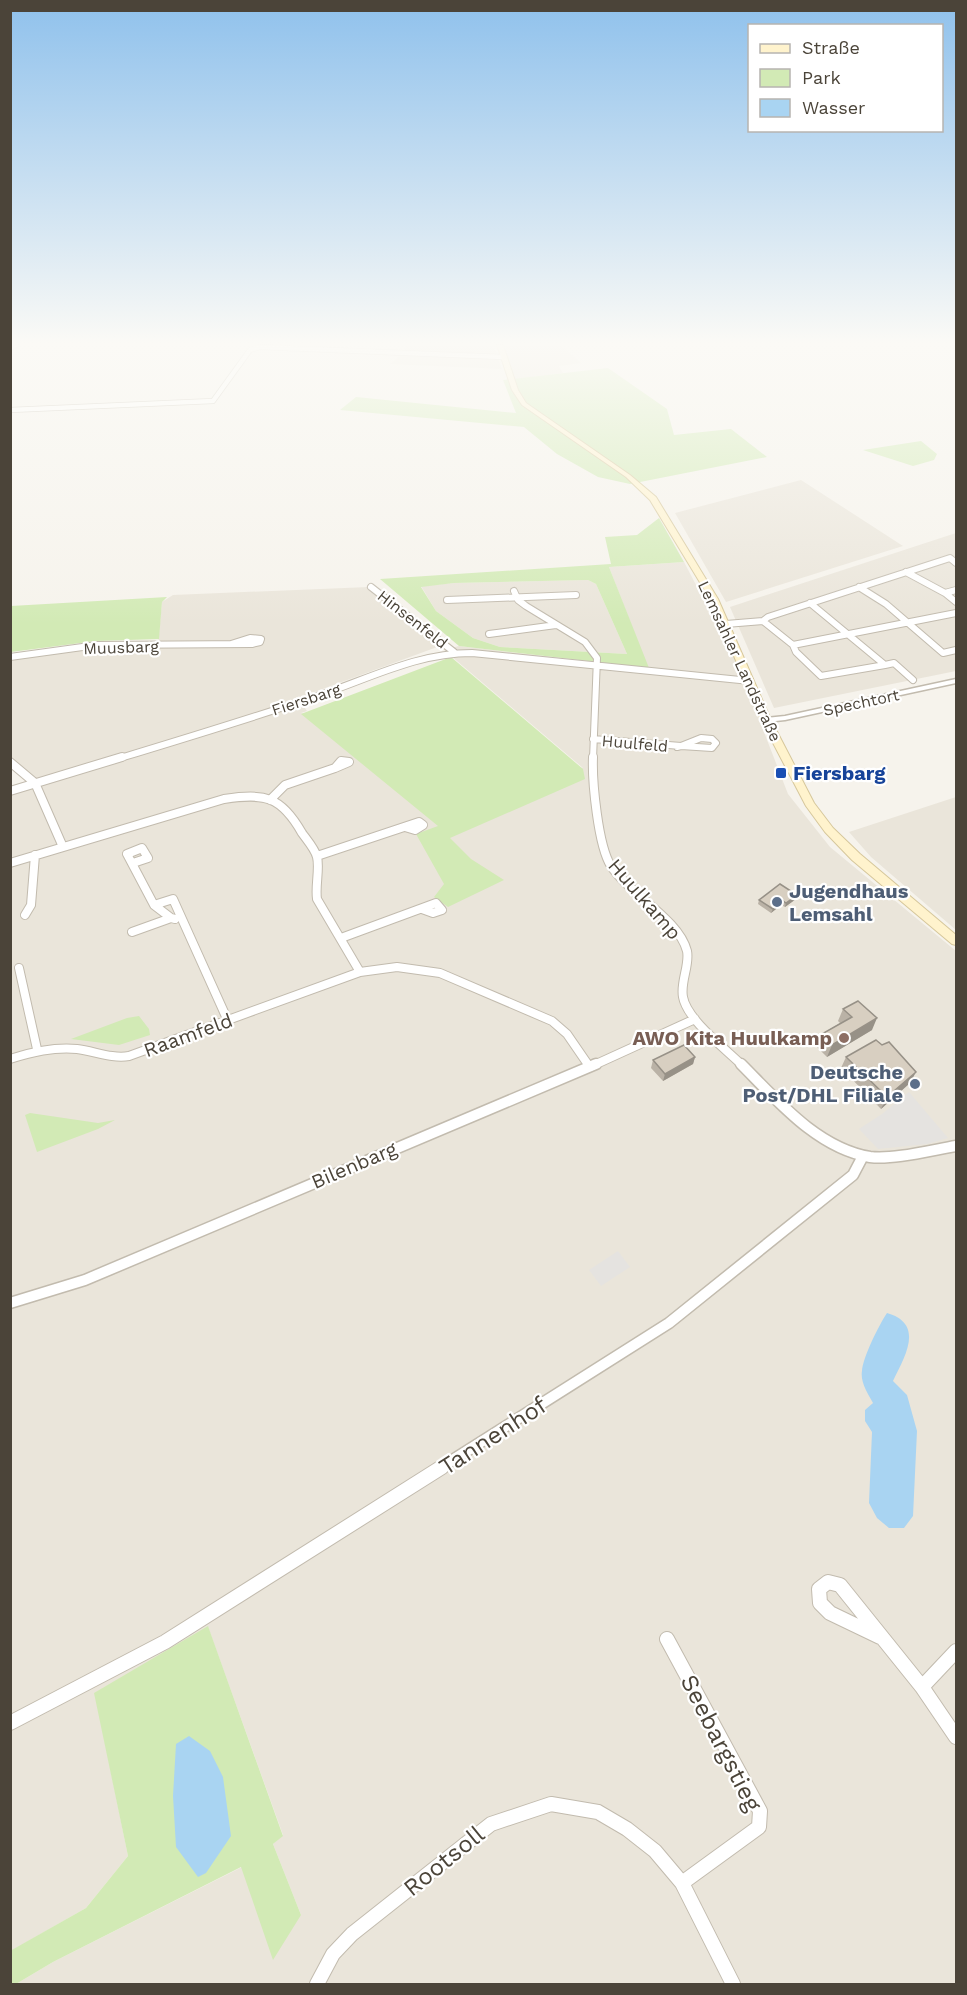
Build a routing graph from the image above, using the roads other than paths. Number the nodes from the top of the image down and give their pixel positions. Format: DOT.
graph roads {
  1 [pos="571,438"];
  2 [pos="957,563"];
  3 [pos="906,572"];
  4 [pos="372,587"];
  5 [pos="859,587"];
  6 [pos="957,591"];
  7 [pos="945,593"];
  8 [pos="515,594"];
  9 [pos="576,595"];
  10 [pos="447,600"];
  11 [pos="957,602"];
  12 [pos="810,603"];
  13 [pos="957,613"];
  14 [pos="763,621"];
  15 [pos="908,622"];
  16 [pos="726,624"];
  17 [pos="556,625"];
  18 [pos="489,634"];
  19 [pos="850,634"];
  20 [pos="231,644"];
  21 [pos="793,645"];
  22 [pos="956,650"];
  23 [pos="454,652"];
  24 [pos="10,657"];
  25 [pos="885,665"];
  26 [pos="598,667"];
  27 [pos="913,680"];
  28 [pos="750,681"];
  29 [pos="957,681"];
  30 [pos="766,720"];
  31 [pos="593,739"];
  32 [pos="677,747"];
  33 [pos="10,762"];
  34 [pos="335,769"];
  35 [pos="35,783"];
  36 [pos="10,791"];
  37 [pos="270,800"];
  38 [pos="405,826"];
  39 [pos="63,847"];
  40 [pos="35,855"];
  41 [pos="317,856"];
  42 [pos="10,863"];
  43 [pos="133,863"];
  44 [pos="154,905"];
  45 [pos="422,909"];
  46 [pos="24,915"];
  47 [pos="171,918"];
  48 [pos="182,921"];
  49 [pos="132,932"];
  50 [pos="341,938"];
  51 [pos="957,941"];
  52 [pos="19,968"];
  53 [pos="360,972"];
  54 [pos="695,1019"];
  55 [pos="228,1020"];
  56 [pos="37,1049"];
  57 [pos="10,1059"];
  58 [pos="589,1066"];
  59 [pos="957,1146"];
  60 [pos="863,1156"];
  61 [pos="10,1303"];
  62 [pos="880,1637"];
  63 [pos="667,1639"];
  64 [pos="957,1652"];
  65 [pos="922,1688"];
  66 [pos="10,1723"];
  67 [pos="957,1737"];
  68 [pos="682,1883"];
  69 [pos="317,1984"];
  70 [pos="733,1984"];
  1 -- 16 [label="main road, Lemsahler Landstraße"];
  2 -- 3 [label="street"];
  3 -- 5 [label="street"];
  3 -- 7 [label="street"];
  4 -- 23 [label="street, Hinsenfeld"];
  5 -- 12 [label="street"];
  5 -- 15 [label="street"];
  6 -- 7 [label="street"];
  7 -- 11 [label="street"];
  8 -- 9 [label="street"];
  8 -- 10 [label="street"];
  8 -- 17 [label="street"];
  12 -- 14 [label="street"];
  12 -- 19 [label="street"];
  13 -- 15 [label="street"];
  14 -- 16 [label="street"];
  14 -- 21 [label="street"];
  15 -- 19 [label="street"];
  15 -- 22 [label="street"];
  16 -- 28 [label="main road, Lemsahler Landstraße"];
  17 -- 18 [label="street"];
  17 -- 26 [label="street"];
  19 -- 21 [label="street"];
  19 -- 25 [label="street"];
  20 -- 24 [label="street, Muusbarg"];
  21 -- 25 [label="street"];
  23 -- 26 [label="street, Fiersbarg"];
  23 -- 35 [label="street, Fiersbarg"];
  25 -- 27 [label="street"];
  26 -- 28 [label="street, Fiersbarg"];
  26 -- 31 [label="street, Huulkamp"];
  28 -- 30 [label="main road, Lemsahler Landstraße"];
  29 -- 30 [label="street, Spechtort"];
  30 -- 51 [label="main road, Lemsahler Landstraße"];
  31 -- 32 [label="street, Huulfeld"];
  31 -- 54 [label="street, Huulkamp"];
  33 -- 35 [label="street"];
  34 -- 37 [label="street"];
  35 -- 36 [label="street, Fiersbarg"];
  35 -- 39 [label="street"];
  37 -- 39 [label="street"];
  37 -- 41 [label="street"];
  38 -- 41 [label="street"];
  39 -- 40 [label="street"];
  40 -- 42 [label="street"];
  40 -- 46 [label="street"];
  41 -- 50 [label="street"];
  43 -- 44 [label="street"];
  44 -- 47 [label="street"];
  44 -- 48 [label="street"];
  45 -- 50 [label="street"];
  47 -- 48 [label="street"];
  47 -- 49 [label="street"];
  48 -- 55 [label="street"];
  50 -- 53 [label="street"];
  52 -- 56 [label="street"];
  53 -- 55 [label="street, Raamfeld"];
  53 -- 58 [label="street, Raamfeld"];
  54 -- 58 [label="street, Bilenbarg"];
  54 -- 60 [label="street, Huulkamp"];
  55 -- 56 [label="street, Raamfeld"];
  56 -- 57 [label="street, Raamfeld"];
  58 -- 61 [label="street, Bilenbarg"];
  59 -- 60 [label="street"];
  60 -- 66 [label="street, Tannenhof"];
  62 -- 62 [label="street"];
  62 -- 65 [label="street"];
  63 -- 68 [label="street, Seebargstieg"];
  64 -- 65 [label="street"];
  65 -- 67 [label="street"];
  68 -- 69 [label="street, Rootsoll"];
  68 -- 70 [label="street, Rootsoll"];
}
